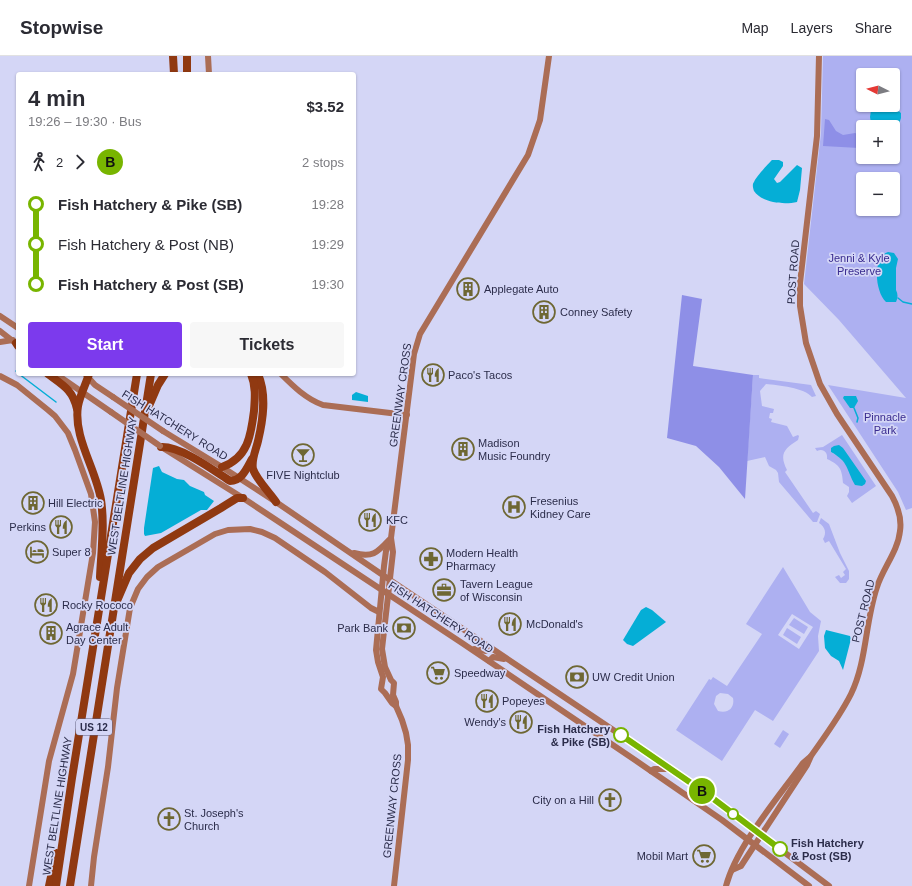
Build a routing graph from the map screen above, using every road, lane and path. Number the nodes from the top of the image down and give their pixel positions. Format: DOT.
graph roads {
  1 [pos="173,56"];
  2 [pos="187,56"];
  3 [pos="208,56"];
  4 [pos="549,56"];
  5 [pos="819,56"];
  6 [pos="174,72"];
  7 [pos="187,72"];
  8 [pos="209,72"];
  9 [pos="0,316"];
  10 [pos="16,327"];
  11 [pos="0,331"];
  12 [pos="0,342"];
  13 [pos="16,343"];
  14 [pos="0,376"];
  15 [pos="50,376"];
  16 [pos="59,376"];
  17 [pos="87,376"];
  18 [pos="88,376"];
  19 [pos="137,376"];
  20 [pos="150,376"];
  21 [pos="164,376"];
  22 [pos="251,376"];
  23 [pos="259,376"];
  24 [pos="283,376"];
  25 [pos="83,392"];
  26 [pos="407,415"];
  27 [pos="77,416"];
  28 [pos="144,418"];
  29 [pos="160,447"];
  30 [pos="253,458"];
  31 [pos="222,467"];
  32 [pos="240,478"];
  33 [pos="243,498"];
  34 [pos="276,502"];
  35 [pos="391,538"];
  36 [pos="348,551"];
  37 [pos="383,575"];
  38 [pos="390,580"];
  39 [pos="381,590"];
  40 [pos="388,594"];
  41 [pos="112,612"];
  42 [pos="379,612"];
  43 [pos="98,618"];
  44 [pos="490,647"];
  45 [pos="470,648"];
  46 [pos="508,660"];
  47 [pos="489,661"];
  48 [pos="391,680"];
  49 [pos="382,681"];
  50 [pos="394,688"];
  51 [pos="385,693"];
  52 [pos="396,706"];
  53 [pos="811,756"];
  54 [pos="671,769"];
  55 [pos="651,771"];
  56 [pos="72,778"];
  57 [pos="754,830"];
  58 [pos="762,836"];
  59 [pos="748,839"];
  60 [pos="756,845"];
  61 [pos="732,870"];
  62 [pos="29,886"];
  63 [pos="49,886"];
  64 [pos="56,886"];
  65 [pos="71,886"];
  66 [pos="91,886"];
  67 [pos="394,886"];
  68 [pos="726,886"];
  69 [pos="809,886"];
  70 [pos="829,886"];
  1 -- 6 [label="highway"];
  2 -- 7 [label="highway"];
  3 -- 8 [label="street"];
  4 -- 26 [label="street, GREENWAY CROSS"];
  5 -- 53 [label="street, POST ROAD"];
  9 -- 10 [label="street"];
  11 -- 13 [label="street"];
  12 -- 13 [label="street"];
  14 -- 62 [label="street"];
  15 -- 27 [label="highway"];
  16 -- 25 [label="street, FISH HATCHERY ROAD"];
  17 -- 25 [label="highway"];
  18 -- 31 [label="street, FISH HATCHERY ROAD, bridge"];
  19 -- 43 [label="highway, WEST BELTLINE HIGHWAY / US 12"];
  20 -- 28 [label="highway, WEST BELTLINE HIGHWAY / US 12"];
  21 -- 28 [label="highway"];
  22 -- 31 [label="highway"];
  23 -- 30 [label="highway"];
  24 -- 26 [label="street"];
  25 -- 27 [label="highway"];
  25 -- 29 [label="street, FISH HATCHERY ROAD, bridge"];
  26 -- 35 [label="street, GREENWAY CROSS"];
  27 -- 43 [label="highway"];
  28 -- 41 [label="highway, WEST BELTLINE HIGHWAY / US 12"];
  29 -- 32 [label="highway"];
  29 -- 33 [label="street, FISH HATCHERY ROAD"];
  30 -- 32 [label="highway"];
  30 -- 34 [label="highway"];
  31 -- 32 [label="street, FISH HATCHERY ROAD"];
  32 -- 34 [label="street, FISH HATCHERY ROAD"];
  33 -- 39 [label="street, FISH HATCHERY ROAD"];
  33 -- 41 [label="highway"];
  34 -- 36 [label="street, FISH HATCHERY ROAD"];
  35 -- 36 [label="street"];
  35 -- 37 [label="street, GREENWAY CROSS"];
  35 -- 38 [label="street, GREENWAY CROSS"];
  36 -- 37 [label="street, FISH HATCHERY ROAD"];
  37 -- 38 [label="street, FISH HATCHERY ROAD"];
  37 -- 39 [label="street, GREENWAY CROSS"];
  38 -- 40 [label="street, GREENWAY CROSS"];
  38 -- 44 [label="street, FISH HATCHERY ROAD"];
  39 -- 40 [label="street, FISH HATCHERY ROAD"];
  39 -- 42 [label="street, GREENWAY CROSS"];
  40 -- 45 [label="street, FISH HATCHERY ROAD"];
  40 -- 48 [label="street, GREENWAY CROSS"];
  41 -- 65 [label="highway, WEST BELTLINE HIGHWAY / US 12"];
  42 -- 49 [label="street, GREENWAY CROSS"];
  42 -- 66 [label="street"];
  43 -- 56 [label="highway, WEST BELTLINE HIGHWAY / US 12"];
  44 -- 45 [label="street"];
  44 -- 46 [label="street, FISH HATCHERY ROAD"];
  45 -- 47 [label="street, FISH HATCHERY ROAD"];
  46 -- 47 [label="street"];
  46 -- 54 [label="street, FISH HATCHERY ROAD"];
  47 -- 55 [label="street, FISH HATCHERY ROAD"];
  48 -- 49 [label="street"];
  48 -- 50 [label="street, GREENWAY CROSS"];
  49 -- 51 [label="street, GREENWAY CROSS"];
  50 -- 51 [label="street"];
  50 -- 52 [label="street, GREENWAY CROSS"];
  51 -- 52 [label="street, GREENWAY CROSS"];
  52 -- 67 [label="street, GREENWAY CROSS"];
  53 -- 57 [label="street, POST ROAD"];
  53 -- 58 [label="street, POST ROAD"];
  54 -- 55 [label="street"];
  54 -- 57 [label="street, FISH HATCHERY ROAD"];
  55 -- 59 [label="street, FISH HATCHERY ROAD"];
  56 -- 63 [label="highway"];
  56 -- 64 [label="highway, WEST BELTLINE HIGHWAY / US 12"];
  57 -- 58 [label="street, FISH HATCHERY ROAD"];
  57 -- 59 [label="street, POST ROAD"];
  58 -- 60 [label="street, POST ROAD"];
  58 -- 70 [label="street, FISH HATCHERY ROAD"];
  59 -- 60 [label="street, FISH HATCHERY ROAD"];
  59 -- 61 [label="street, POST ROAD"];
  60 -- 61 [label="street, POST ROAD"];
  60 -- 69 [label="street, FISH HATCHERY ROAD"];
  61 -- 68 [label="street, POST ROAD"];
}
